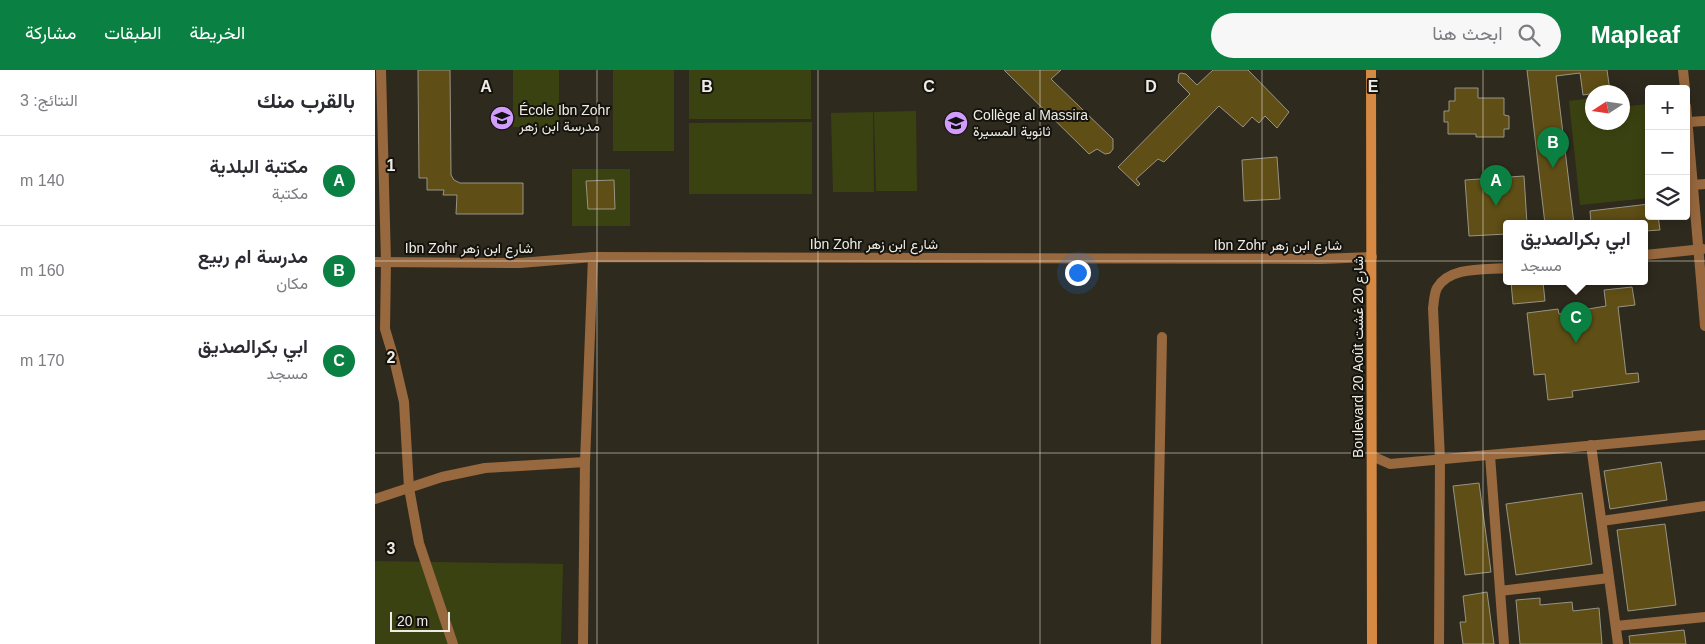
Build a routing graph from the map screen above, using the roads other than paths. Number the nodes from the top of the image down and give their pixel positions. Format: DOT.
graph roads {
  1 [pos="381,70"];
  2 [pos="1371,70"];
  3 [pos="1683,70"];
  4 [pos="1685,85"];
  5 [pos="1705,120"];
  6 [pos="1690,122"];
  7 [pos="1689,130"];
  8 [pos="1705,184"];
  9 [pos="1693,186"];
  10 [pos="1702,250"];
  11 [pos="1648,255"];
  12 [pos="1372,257"];
  13 [pos="593,258"];
  14 [pos="375,262"];
  15 [pos="386,262"];
  16 [pos="1503,268"];
  17 [pos="1704,310"];
  18 [pos="1705,326"];
  19 [pos="1162,337"];
  20 [pos="1705,435"];
  21 [pos="1591,445"];
  22 [pos="1490,455"];
  23 [pos="1372,456"];
  24 [pos="1440,459"];
  25 [pos="585,462"];
  26 [pos="409,488"];
  27 [pos="375,499"];
  28 [pos="1705,506"];
  29 [pos="1602,522"];
  30 [pos="1609,578"];
  31 [pos="1500,591"];
  32 [pos="1705,617"];
  33 [pos="1616,626"];
  34 [pos="453,644"];
  35 [pos="583,644"];
  36 [pos="1156,644"];
  37 [pos="1372,644"];
  38 [pos="1439,644"];
  39 [pos="1505,644"];
  40 [pos="1618,644"];
  1 -- 15 [label="street"];
  2 -- 12 [label="main road, Boulevard 20 Août شارع 20 غشت"];
  3 -- 4 [label="street"];
  5 -- 6 [label="street"];
  7 -- 9 [label="street"];
  8 -- 9 [label="street"];
  9 -- 10 [label="street"];
  10 -- 11 [label="street"];
  10 -- 17 [label="street"];
  12 -- 13 [label="street, Ibn Zohr شارع ابن زهر"];
  12 -- 23 [label="main road, Boulevard 20 Août شارع 20 غشت"];
  13 -- 15 [label="street, Ibn Zohr شارع ابن زهر"];
  13 -- 25 [label="street"];
  14 -- 15 [label="street, Ibn Zohr شارع ابن زهر"];
  15 -- 26 [label="street"];
  16 -- 24 [label="street"];
  17 -- 18 [label="street"];
  19 -- 36 [label="street"];
  20 -- 21 [label="street"];
  21 -- 22 [label="street"];
  21 -- 29 [label="street"];
  22 -- 24 [label="street"];
  22 -- 31 [label="street"];
  23 -- 24 [label="street"];
  23 -- 37 [label="main road, Boulevard 20 Août شارع 20 غشت"];
  24 -- 38 [label="street"];
  25 -- 26 [label="street"];
  25 -- 35 [label="street"];
  26 -- 27 [label="street"];
  26 -- 34 [label="street"];
  28 -- 29 [label="street"];
  29 -- 30 [label="street"];
  30 -- 31 [label="street"];
  30 -- 33 [label="street"];
  31 -- 39 [label="street"];
  32 -- 33 [label="street"];
  33 -- 40 [label="street"];
}
